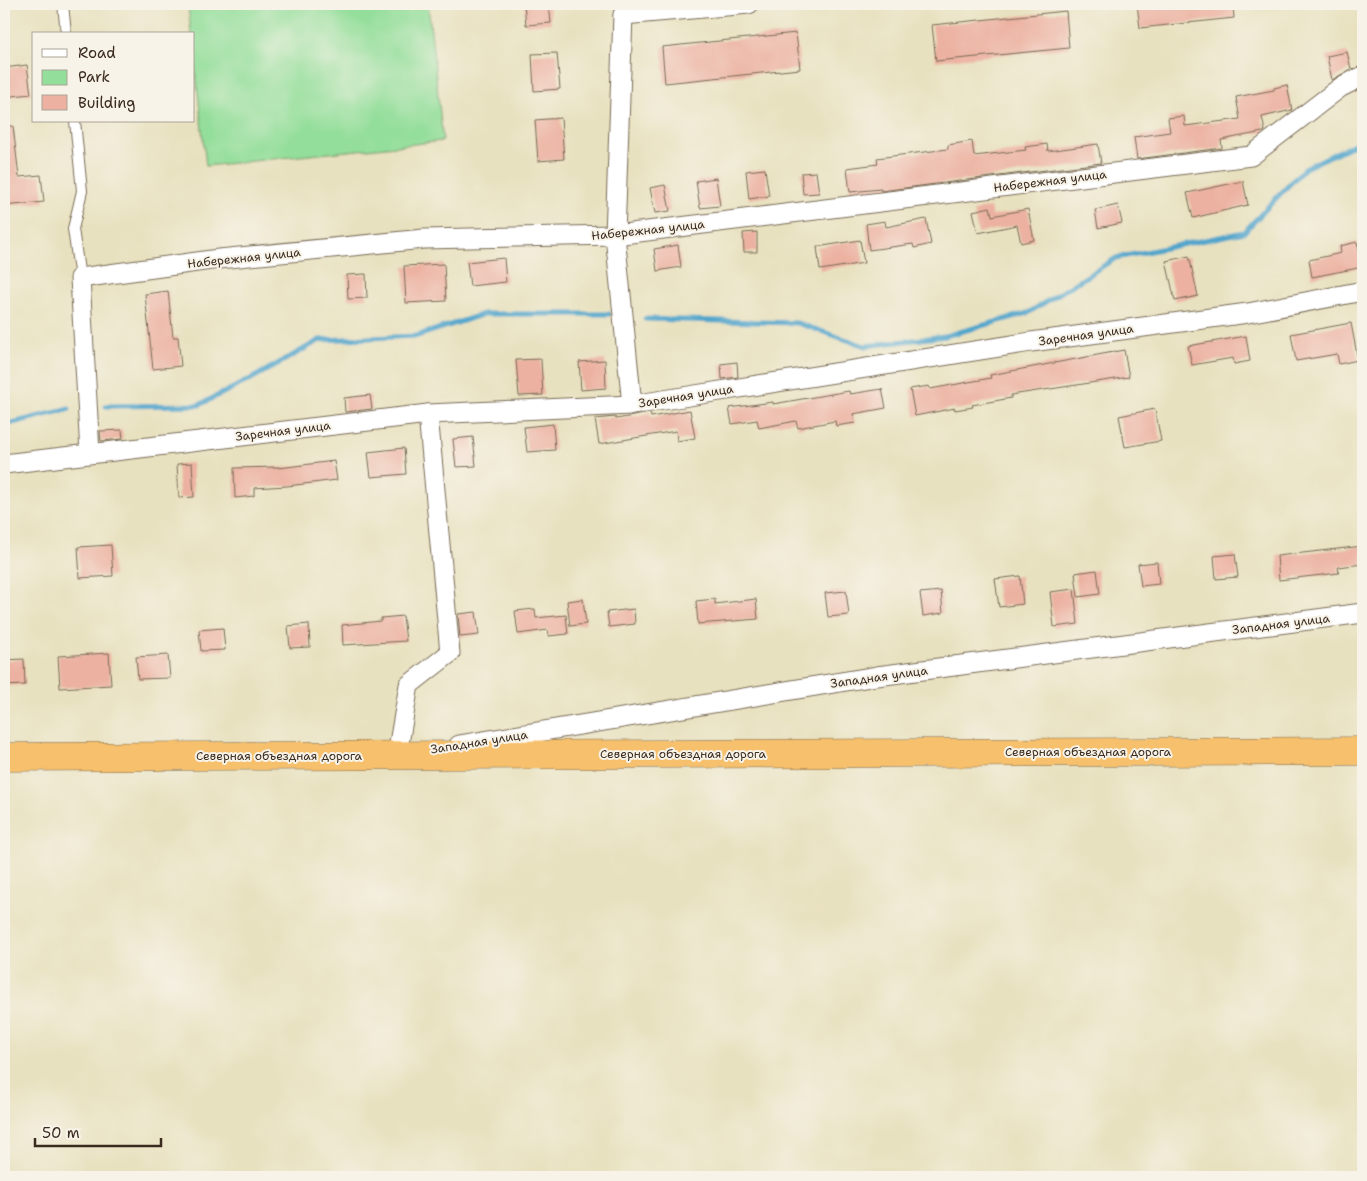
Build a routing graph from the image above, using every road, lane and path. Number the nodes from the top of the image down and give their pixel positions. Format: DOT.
graph roads {
  1 [pos="63,4"];
  2 [pos="749,4"];
  3 [pos="619,10"];
  4 [pos="66,32"];
  5 [pos="1363,76"];
  6 [pos="75,122"];
  7 [pos="615,235"];
  8 [pos="80,278"];
  9 [pos="1363,291"];
  10 [pos="632,404"];
  11 [pos="428,414"];
  12 [pos="90,453"];
  13 [pos="4,464"];
  14 [pos="1363,613"];
  15 [pos="1363,751"];
  16 [pos="397,755"];
  17 [pos="4,757"];
  1 -- 4 [label="lane"];
  2 -- 3 [label="street"];
  3 -- 7 [label="street"];
  5 -- 7 [label="street, Набережная улица"];
  6 -- 8 [label="lane"];
  7 -- 8 [label="street, Набережная улица"];
  7 -- 10 [label="street"];
  8 -- 12 [label="street"];
  9 -- 10 [label="street, Заречная улица"];
  10 -- 11 [label="street, Заречная улица"];
  11 -- 12 [label="street, Заречная улица"];
  11 -- 16 [label="street"];
  12 -- 13 [label="street, Заречная улица"];
  14 -- 16 [label="street, Западная улица"];
  15 -- 16 [label="highway, Северная объездная дорога"];
  16 -- 17 [label="highway, Северная объездная дорога"];
}
